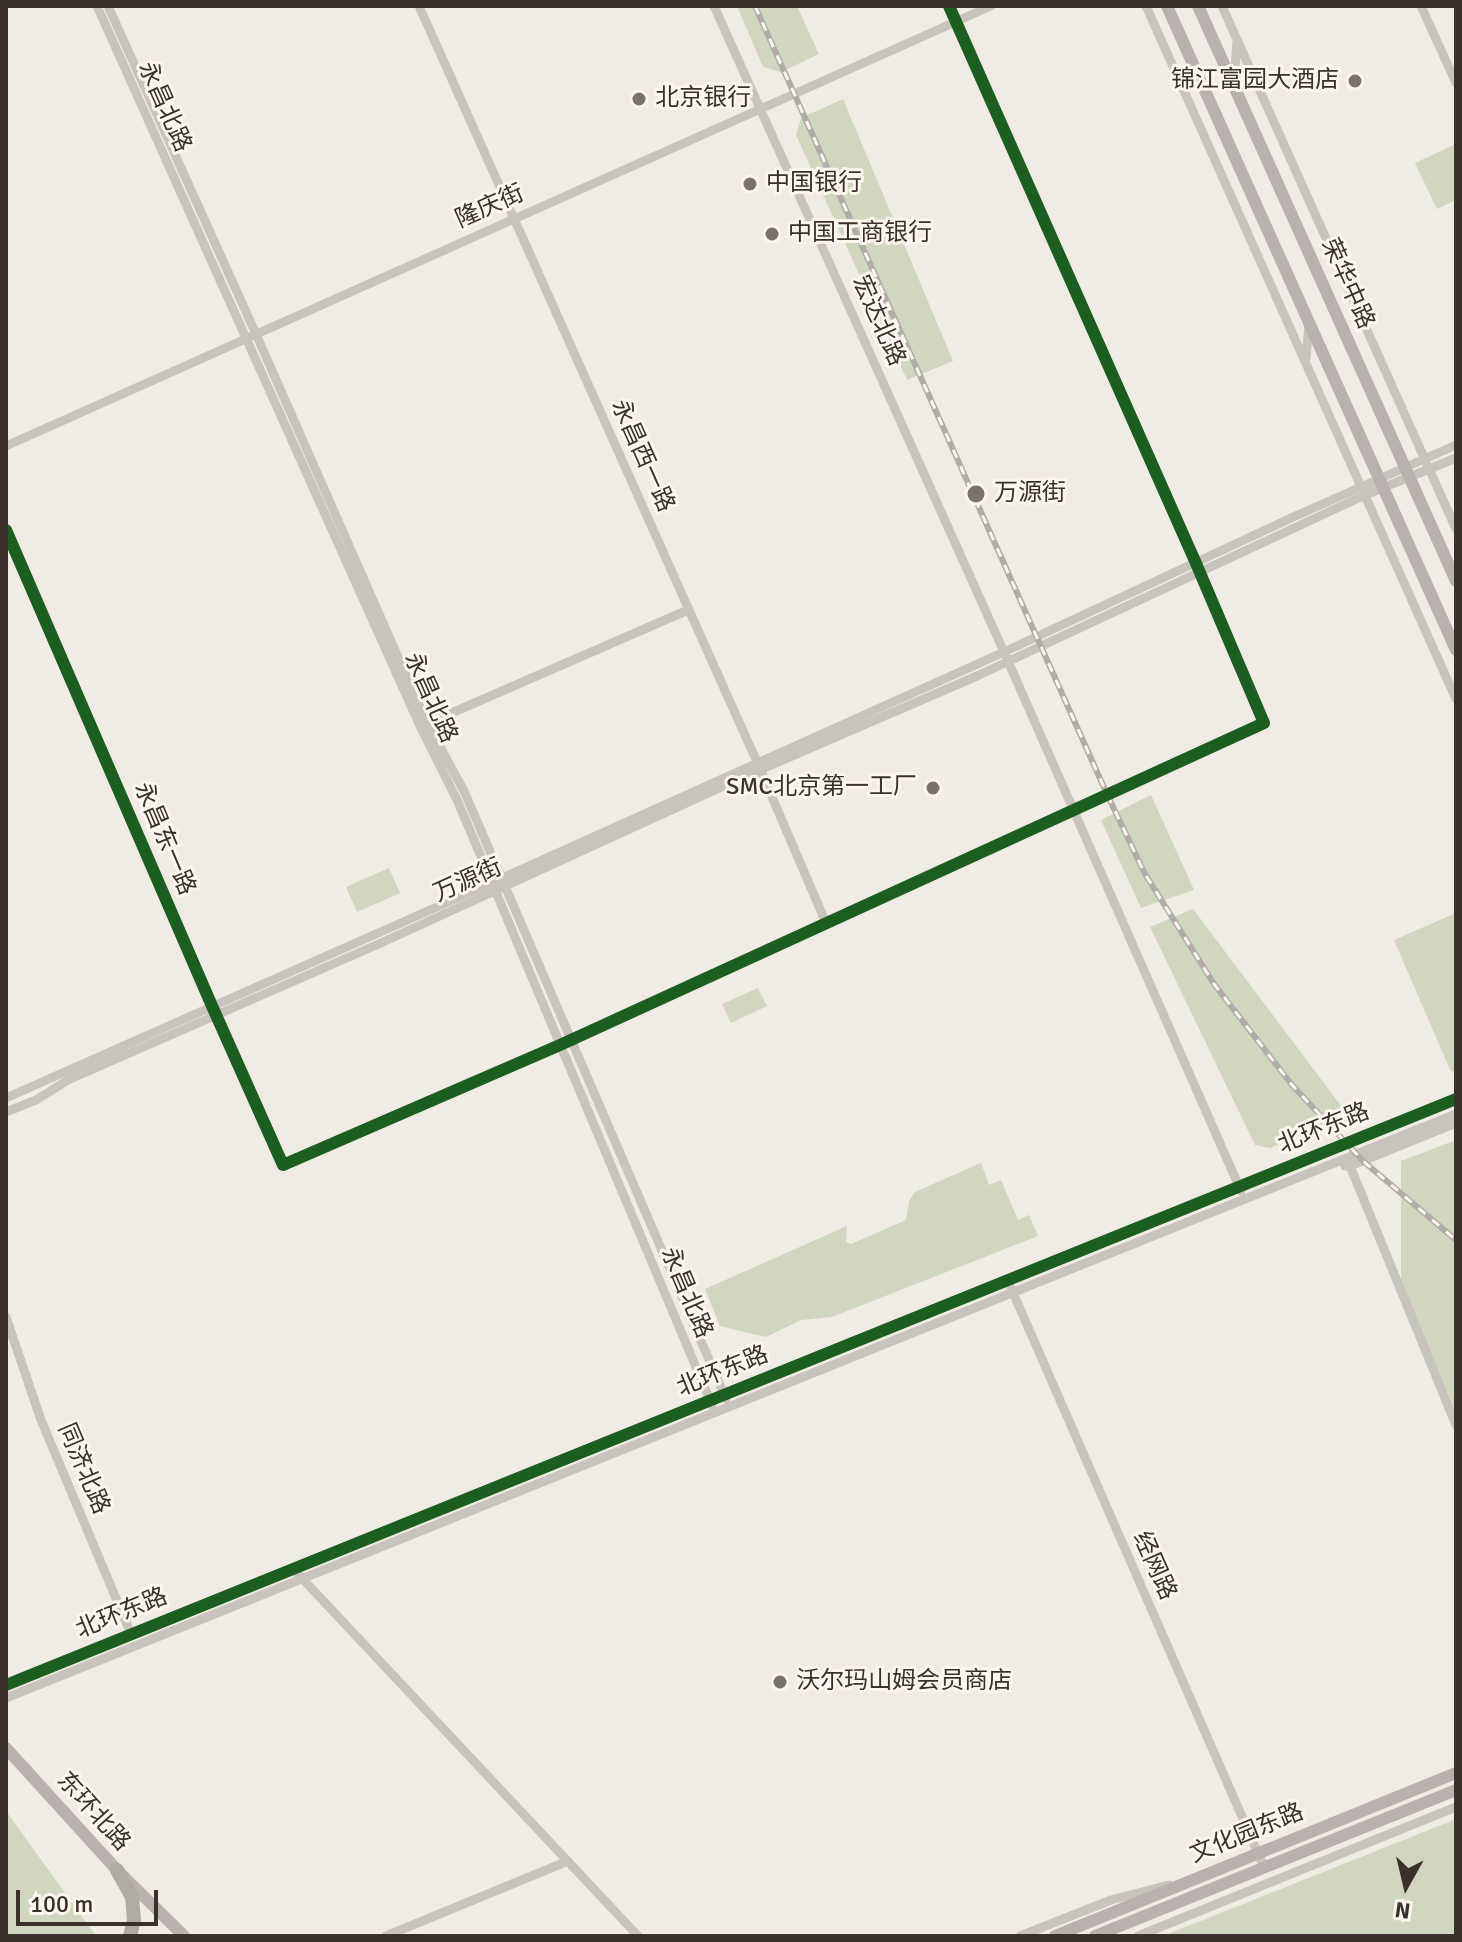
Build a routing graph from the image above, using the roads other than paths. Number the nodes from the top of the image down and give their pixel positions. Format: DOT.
graph roads {
  1 [pos="97,6"];
  2 [pos="108,6"];
  3 [pos="419,6"];
  4 [pos="714,6"];
  5 [pos="949,6"];
  6 [pos="991,6"];
  7 [pos="1146,6"];
  8 [pos="1167,6"];
  9 [pos="1198,6"];
  10 [pos="1222,6"];
  11 [pos="1421,6"];
  12 [pos="956,22"];
  13 [pos="1237,38"];
  14 [pos="1456,83"];
  15 [pos="1234,86"];
  16 [pos="760,109"];
  17 [pos="513,219"];
  18 [pos="1309,321"];
  19 [pos="256,334"];
  20 [pos="246,338"];
  21 [pos="1305,361"];
  22 [pos="1456,445"];
  23 [pos="6,446"];
  24 [pos="1425,458"];
  25 [pos="1456,458"];
  26 [pos="1429,469"];
  27 [pos="1407,472"];
  28 [pos="1382,482"];
  29 [pos="1363,490"];
  30 [pos="1456,529"];
  31 [pos="6,530"];
  32 [pos="1195,561"];
  33 [pos="1200,572"];
  34 [pos="1456,581"];
  35 [pos="688,610"];
  36 [pos="1456,650"];
  37 [pos="1006,657"];
  38 [pos="1456,699"];
  39 [pos="423,725"];
  40 [pos="759,766"];
  41 [pos="1074,811"];
  42 [pos="497,885"];
  43 [pos="826,923"];
  44 [pos="214,1011"];
  45 [pos="572,1040"];
  46 [pos="560,1045"];
  47 [pos="6,1098"];
  48 [pos="1456,1099"];
  49 [pos="6,1112"];
  50 [pos="1456,1114"];
  51 [pos="1456,1123"];
  52 [pos="1330,1164"];
  53 [pos="1350,1166"];
  54 [pos="1240,1187"];
  55 [pos="1244,1198"];
  56 [pos="1008,1281"];
  57 [pos="1013,1293"];
  58 [pos="6,1317"];
  59 [pos="724,1395"];
  60 [pos="710,1400"];
  61 [pos="728,1406"];
  62 [pos="714,1411"];
  63 [pos="1456,1425"];
  64 [pos="293,1568"];
  65 [pos="302,1578"];
  66 [pos="131,1634"];
  67 [pos="6,1685"];
  68 [pos="6,1698"];
  69 [pos="6,1748"];
  70 [pos="1456,1773"];
  71 [pos="1456,1790"];
  72 [pos="1456,1807"];
  73 [pos="1258,1853"];
  74 [pos="568,1861"];
  75 [pos="1264,1867"];
  76 [pos="117,1870"];
  77 [pos="1199,1877"];
  78 [pos="130,1936"];
  79 [pos="184,1936"];
  80 [pos="386,1936"];
  81 [pos="638,1936"];
  82 [pos="1020,1936"];
  83 [pos="1055,1936"];
  84 [pos="1095,1936"];
  85 [pos="1138,1936"];
  1 -- 20 [label="street, 永昌北路"];
  2 -- 19 [label="street, 永昌北路"];
  3 -- 17 [label="street, 永昌西一路"];
  4 -- 16 [label="street, 宏达北路"];
  5 -- 12 [label="street"];
  6 -- 12 [label="street, 隆庆街"];
  7 -- 21 [label="street"];
  8 -- 18 [label="main road, 荣华中路"];
  9 -- 15 [label="main road, 荣华中路"];
  10 -- 13 [label="street"];
  11 -- 14 [label="street"];
  12 -- 16 [label="street, 隆庆街"];
  12 -- 32 [label="street"];
  13 -- 15 [label="street"];
  13 -- 24 [label="street"];
  15 -- 27 [label="main road, 荣华中路"];
  16 -- 17 [label="street, 隆庆街"];
  16 -- 37 [label="street, 宏达北路"];
  17 -- 19 [label="street, 隆庆街"];
  17 -- 35 [label="street, 永昌西一路"];
  18 -- 21 [label="street"];
  18 -- 28 [label="main road, 荣华中路"];
  19 -- 20 [label="street, 隆庆街"];
  19 -- 39 [label="street, 永昌北路"];
  20 -- 23 [label="street, 隆庆街"];
  20 -- 39 [label="street, 永昌北路"];
  21 -- 29 [label="street"];
  22 -- 24 [label="street"];
  24 -- 26 [label="street"];
  24 -- 27 [label="street"];
  25 -- 26 [label="street"];
  26 -- 27 [label="street"];
  26 -- 30 [label="street"];
  27 -- 28 [label="street, 万源街"];
  27 -- 34 [label="main road, 荣华中路"];
  28 -- 29 [label="street, 万源街"];
  28 -- 36 [label="main road, 荣华中路"];
  29 -- 32 [label="street, 万源街"];
  29 -- 33 [label="street, 万源街"];
  29 -- 38 [label="street"];
  31 -- 44 [label="street, 永昌东一路"];
  32 -- 33 [label="street"];
  32 -- 37 [label="street, 万源街"];
  33 -- 37 [label="street, 万源街"];
  33 -- 41 [label="street"];
  35 -- 39 [label="street"];
  35 -- 40 [label="street, 永昌西一路"];
  37 -- 40 [label="street, 万源街"];
  37 -- 41 [label="street, 宏达北路"];
  39 -- 42 [label="street, 永昌北路"];
  40 -- 42 [label="street, 万源街"];
  40 -- 43 [label="street, 永昌西一路"];
  41 -- 43 [label="street"];
  41 -- 54 [label="street, 宏达北路"];
  42 -- 44 [label="street, 万源街"];
  42 -- 45 [label="street, 永昌北路"];
  42 -- 46 [label="street, 永昌北路"];
  43 -- 45 [label="street"];
  44 -- 46 [label="street, 永昌东一路"];
  44 -- 47 [label="street, 万源街"];
  44 -- 49 [label="street, 万源街"];
  45 -- 46 [label="street"];
  45 -- 59 [label="street, 永昌北路"];
  46 -- 60 [label="street, 永昌北路"];
  48 -- 54 [label="street, 北环东路"];
  50 -- 52 [label="street, 北环东路"];
  51 -- 53 [label="street"];
  52 -- 53 [label="street"];
  52 -- 55 [label="street, 北环东路"];
  53 -- 63 [label="street"];
  54 -- 55 [label="street, 宏达北路"];
  54 -- 56 [label="street, 北环东路"];
  55 -- 57 [label="street, 北环东路"];
  56 -- 57 [label="street, 经网路"];
  56 -- 59 [label="street, 北环东路"];
  57 -- 61 [label="street, 北环东路"];
  57 -- 73 [label="street, 经网路"];
  58 -- 66 [label="street, 同济北路"];
  59 -- 60 [label="street, 北环东路"];
  59 -- 61 [label="street, 永昌北路"];
  60 -- 62 [label="street, 永昌北路"];
  60 -- 64 [label="street, 北环东路"];
  61 -- 62 [label="street, 北环东路"];
  62 -- 65 [label="street, 北环东路"];
  64 -- 65 [label="street"];
  64 -- 66 [label="street, 北环东路"];
  65 -- 68 [label="street, 北环东路"];
  65 -- 74 [label="street"];
  66 -- 67 [label="street, 北环东路"];
  69 -- 76 [label="main road, 东环北路"];
  70 -- 73 [label="main road, 文化园东路"];
  71 -- 75 [label="main road, 文化园东路"];
  72 -- 85 [label="street"];
  73 -- 75 [label="street, 经网路"];
  73 -- 77 [label="main road, 文化园东路"];
  74 -- 80 [label="street"];
  74 -- 81 [label="street"];
  75 -- 84 [label="main road, 文化园东路"];
  76 -- 78 [label="highway"];
  76 -- 79 [label="main road, 东环北路"];
  77 -- 82 [label="street"];
  77 -- 83 [label="main road, 文化园东路"];
}
